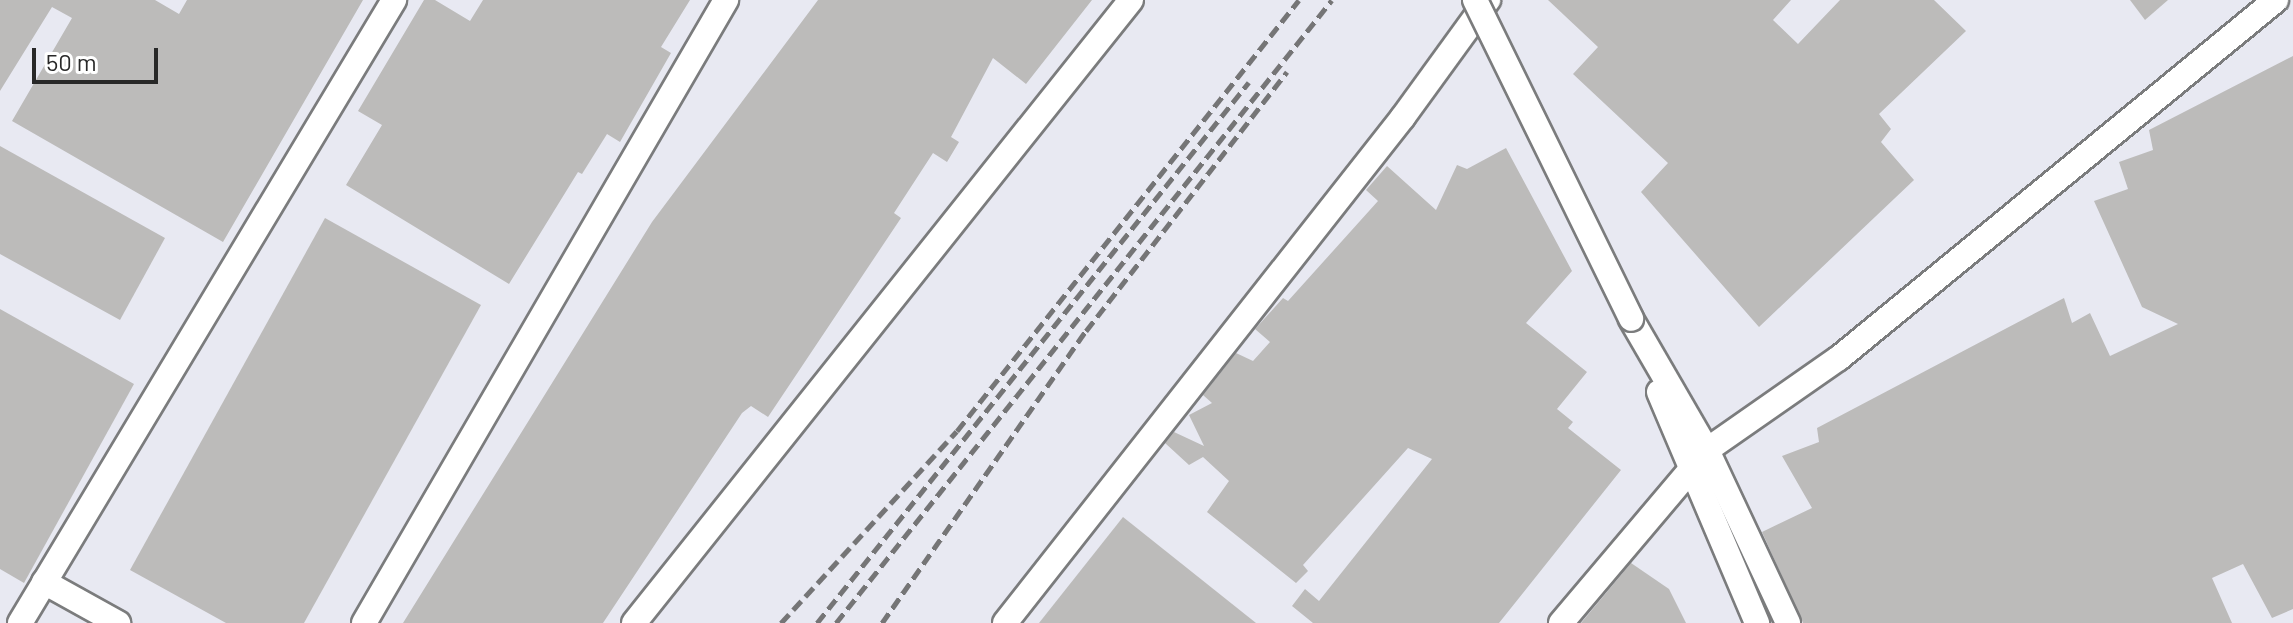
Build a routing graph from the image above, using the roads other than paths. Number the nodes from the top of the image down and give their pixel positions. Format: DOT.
graph roads {
  1 [pos="394,0"];
  2 [pos="726,0"];
  3 [pos="1131,0"];
  4 [pos="1475,0"];
  5 [pos="1488,0"];
  6 [pos="2276,0"];
  7 [pos="1631,319"];
  8 [pos="1707,450"];
  9 [pos="1691,474"];
  10 [pos="44,582"];
  11 [pos="20,623"];
  12 [pos="118,623"];
  13 [pos="364,623"];
  14 [pos="634,623"];
  15 [pos="1005,623"];
  16 [pos="1561,623"];
  17 [pos="1757,623"];
  18 [pos="1788,623"];
  1 -- 10 [label="street"];
  2 -- 13 [label="street"];
  3 -- 14 [label="street"];
  4 -- 7 [label="street, bridge"];
  5 -- 15 [label="street"];
  6 -- 8 [label="street"];
  7 -- 8 [label="street"];
  7 -- 9 [label="street"];
  8 -- 9 [label="street"];
  8 -- 18 [label="street"];
  9 -- 16 [label="street"];
  9 -- 17 [label="street"];
  10 -- 11 [label="street"];
  10 -- 12 [label="street"];
}
